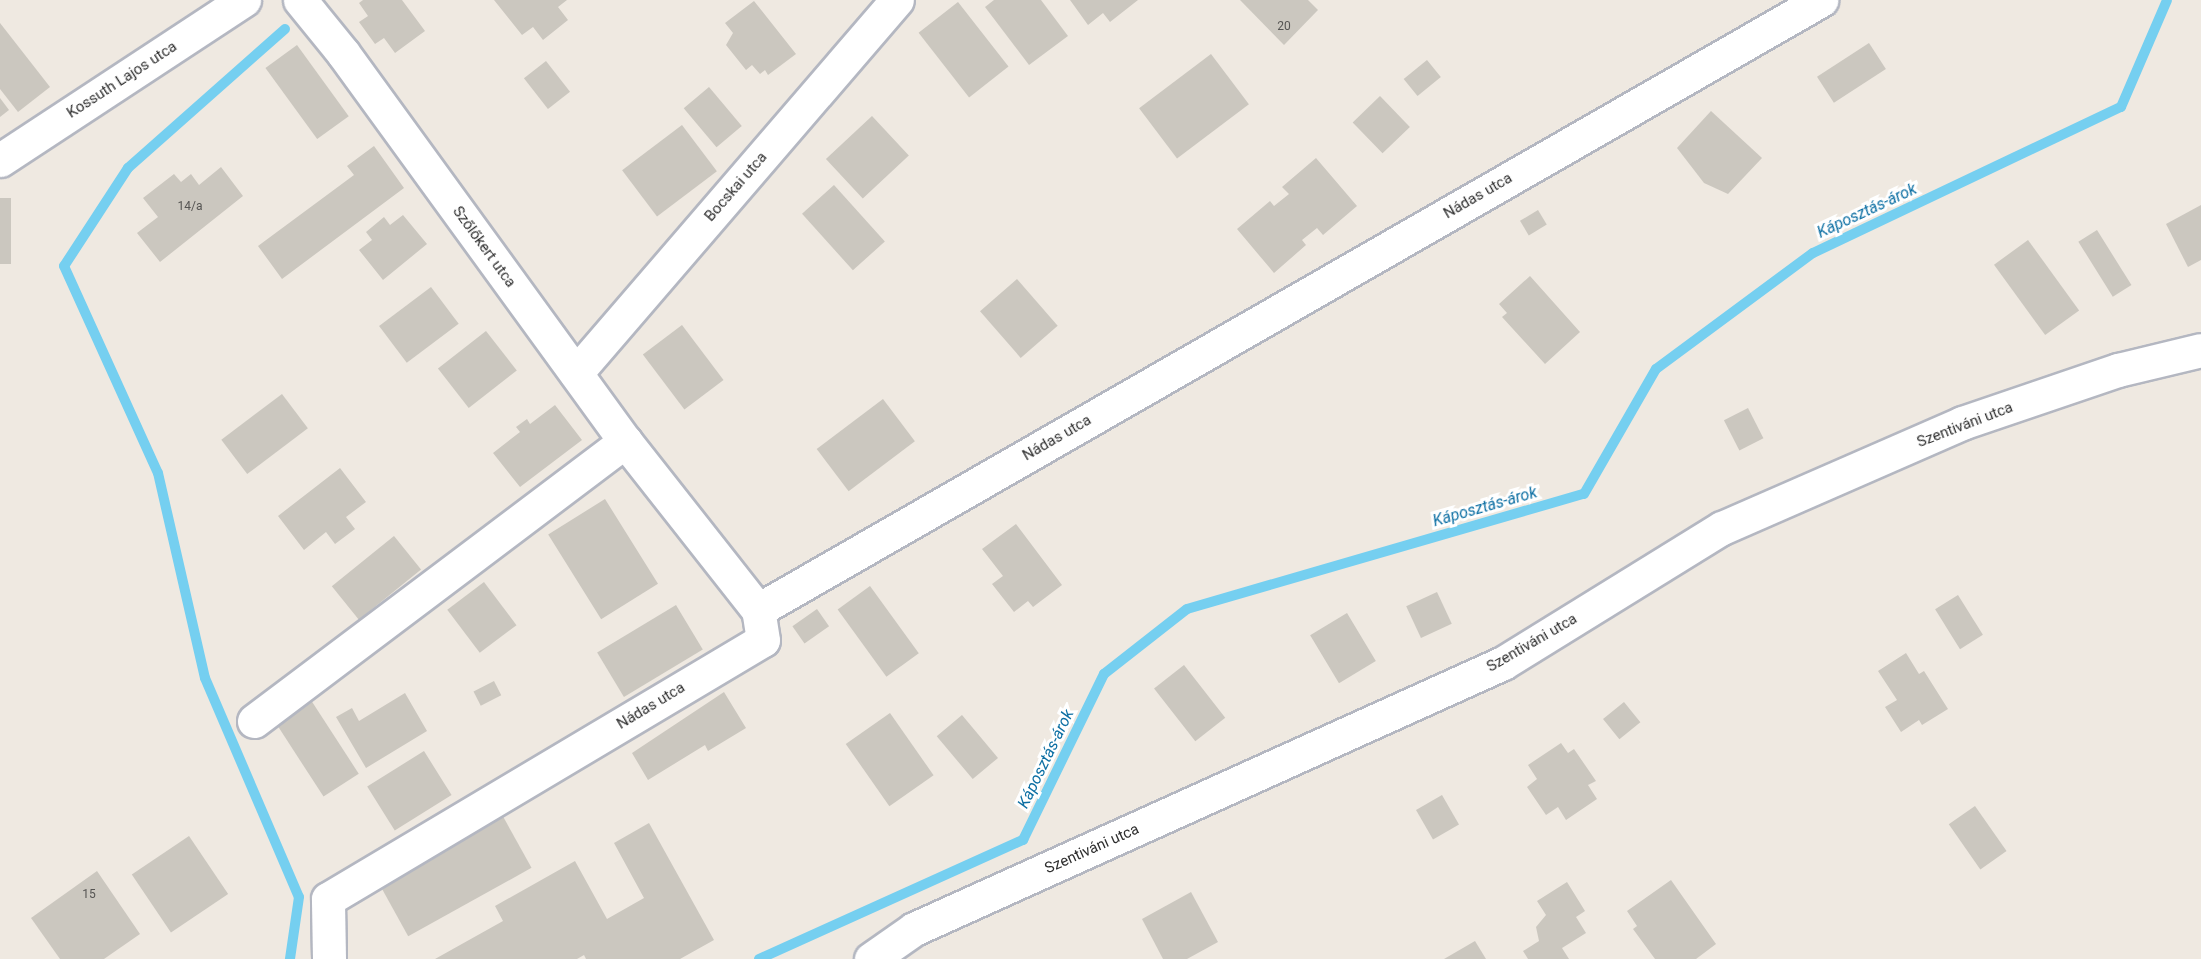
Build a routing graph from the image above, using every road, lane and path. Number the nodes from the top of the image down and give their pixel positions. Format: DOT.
graph roads {
  1 [pos="243,0"];
  2 [pos="897,0"];
  3 [pos="1821,0"];
  4 [pos="314,5"];
  5 [pos="0,160"];
  6 [pos="2201,350"];
  7 [pos="576,373"];
  8 [pos="625,441"];
  9 [pos="758,610"];
  10 [pos="254,722"];
  11 [pos="330,959"];
  12 [pos="871,959"];
  1 -- 5 [label="street, Kossuth Lajos utca"];
  2 -- 7 [label="street, Bocskai utca"];
  3 -- 9 [label="street, Nádas utca"];
  4 -- 7 [label="street, Szőlőkert utca"];
  6 -- 12 [label="street, Szentiváni utca"];
  7 -- 8 [label="street, Szőlőkert utca"];
  8 -- 9 [label="street, Szőlőkert utca"];
  8 -- 10 [label="street"];
  9 -- 11 [label="street, Nádas utca"];
}
